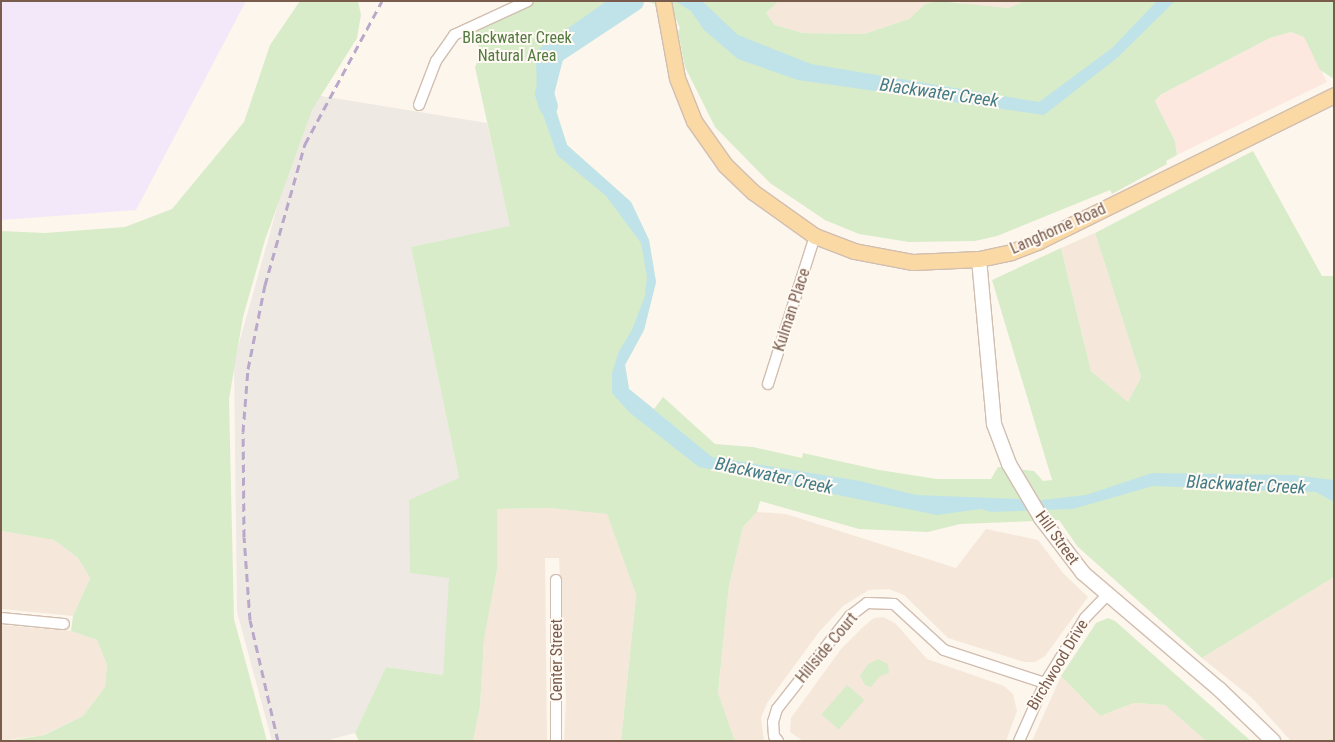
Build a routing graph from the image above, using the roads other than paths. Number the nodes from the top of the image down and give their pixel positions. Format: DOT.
graph roads {
  1 [pos="528,1"];
  2 [pos="663,1"];
  3 [pos="1334,94"];
  4 [pos="419,105"];
  5 [pos="815,236"];
  6 [pos="979,259"];
  7 [pos="768,384"];
  8 [pos="556,580"];
  9 [pos="1107,595"];
  10 [pos="1,618"];
  11 [pos="64,624"];
  12 [pos="1045,683"];
  13 [pos="556,741"];
  14 [pos="778,741"];
  15 [pos="1019,741"];
  16 [pos="1273,741"];
  1 -- 4 [label="street"];
  2 -- 5 [label="main road, Langhorne Road"];
  3 -- 6 [label="main road, Langhorne Road"];
  5 -- 6 [label="main road, Langhorne Road"];
  5 -- 7 [label="street, Kulman Place"];
  6 -- 9 [label="street, Hill Street"];
  8 -- 13 [label="street, Center Street"];
  9 -- 12 [label="street, Birchwood Drive"];
  9 -- 16 [label="street, Hill Street"];
  10 -- 11 [label="street"];
  12 -- 14 [label="street, Hillside Court"];
  12 -- 15 [label="street, Birchwood Drive"];
}
